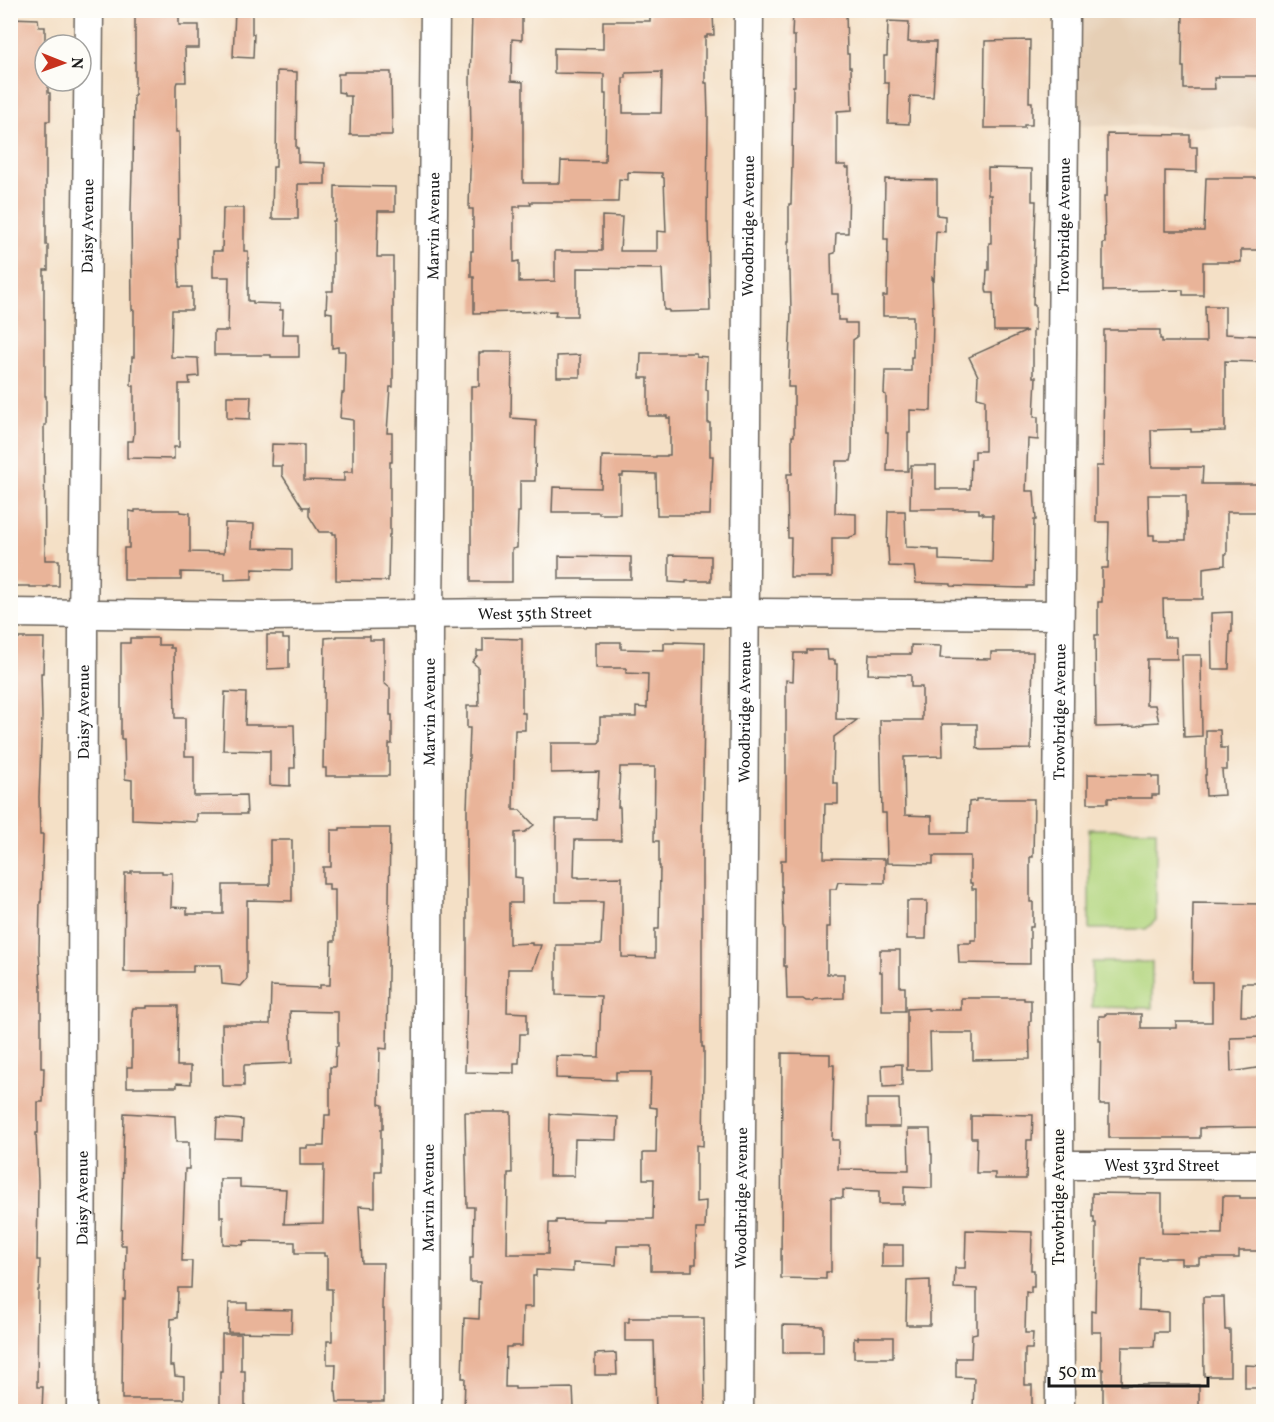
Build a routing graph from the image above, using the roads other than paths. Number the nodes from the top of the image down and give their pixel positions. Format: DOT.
graph roads {
  1 [pos="89,10"];
  2 [pos="435,10"];
  3 [pos="749,10"];
  4 [pos="1065,10"];
  5 [pos="745,612"];
  6 [pos="10,613"];
  7 [pos="83,613"];
  8 [pos="429,615"];
  9 [pos="1059,615"];
  10 [pos="1058,1165"];
  11 [pos="1263,1165"];
  12 [pos="81,1412"];
  13 [pos="427,1412"];
  14 [pos="739,1412"];
  15 [pos="1059,1412"];
  1 -- 7 [label="street, Daisy Avenue"];
  2 -- 8 [label="street, Marvin Avenue"];
  3 -- 5 [label="street, Woodbridge Avenue"];
  4 -- 9 [label="street, Trowbridge Avenue"];
  5 -- 8 [label="street, West 35th Street"];
  5 -- 9 [label="street, West 35th Street"];
  5 -- 14 [label="street, Woodbridge Avenue"];
  6 -- 7 [label="street, West 35th Street"];
  7 -- 8 [label="street, West 35th Street"];
  7 -- 12 [label="street, Daisy Avenue"];
  8 -- 13 [label="street, Marvin Avenue"];
  9 -- 10 [label="street, Trowbridge Avenue"];
  10 -- 11 [label="street, West 33rd Street"];
  10 -- 15 [label="street, Trowbridge Avenue"];
}
